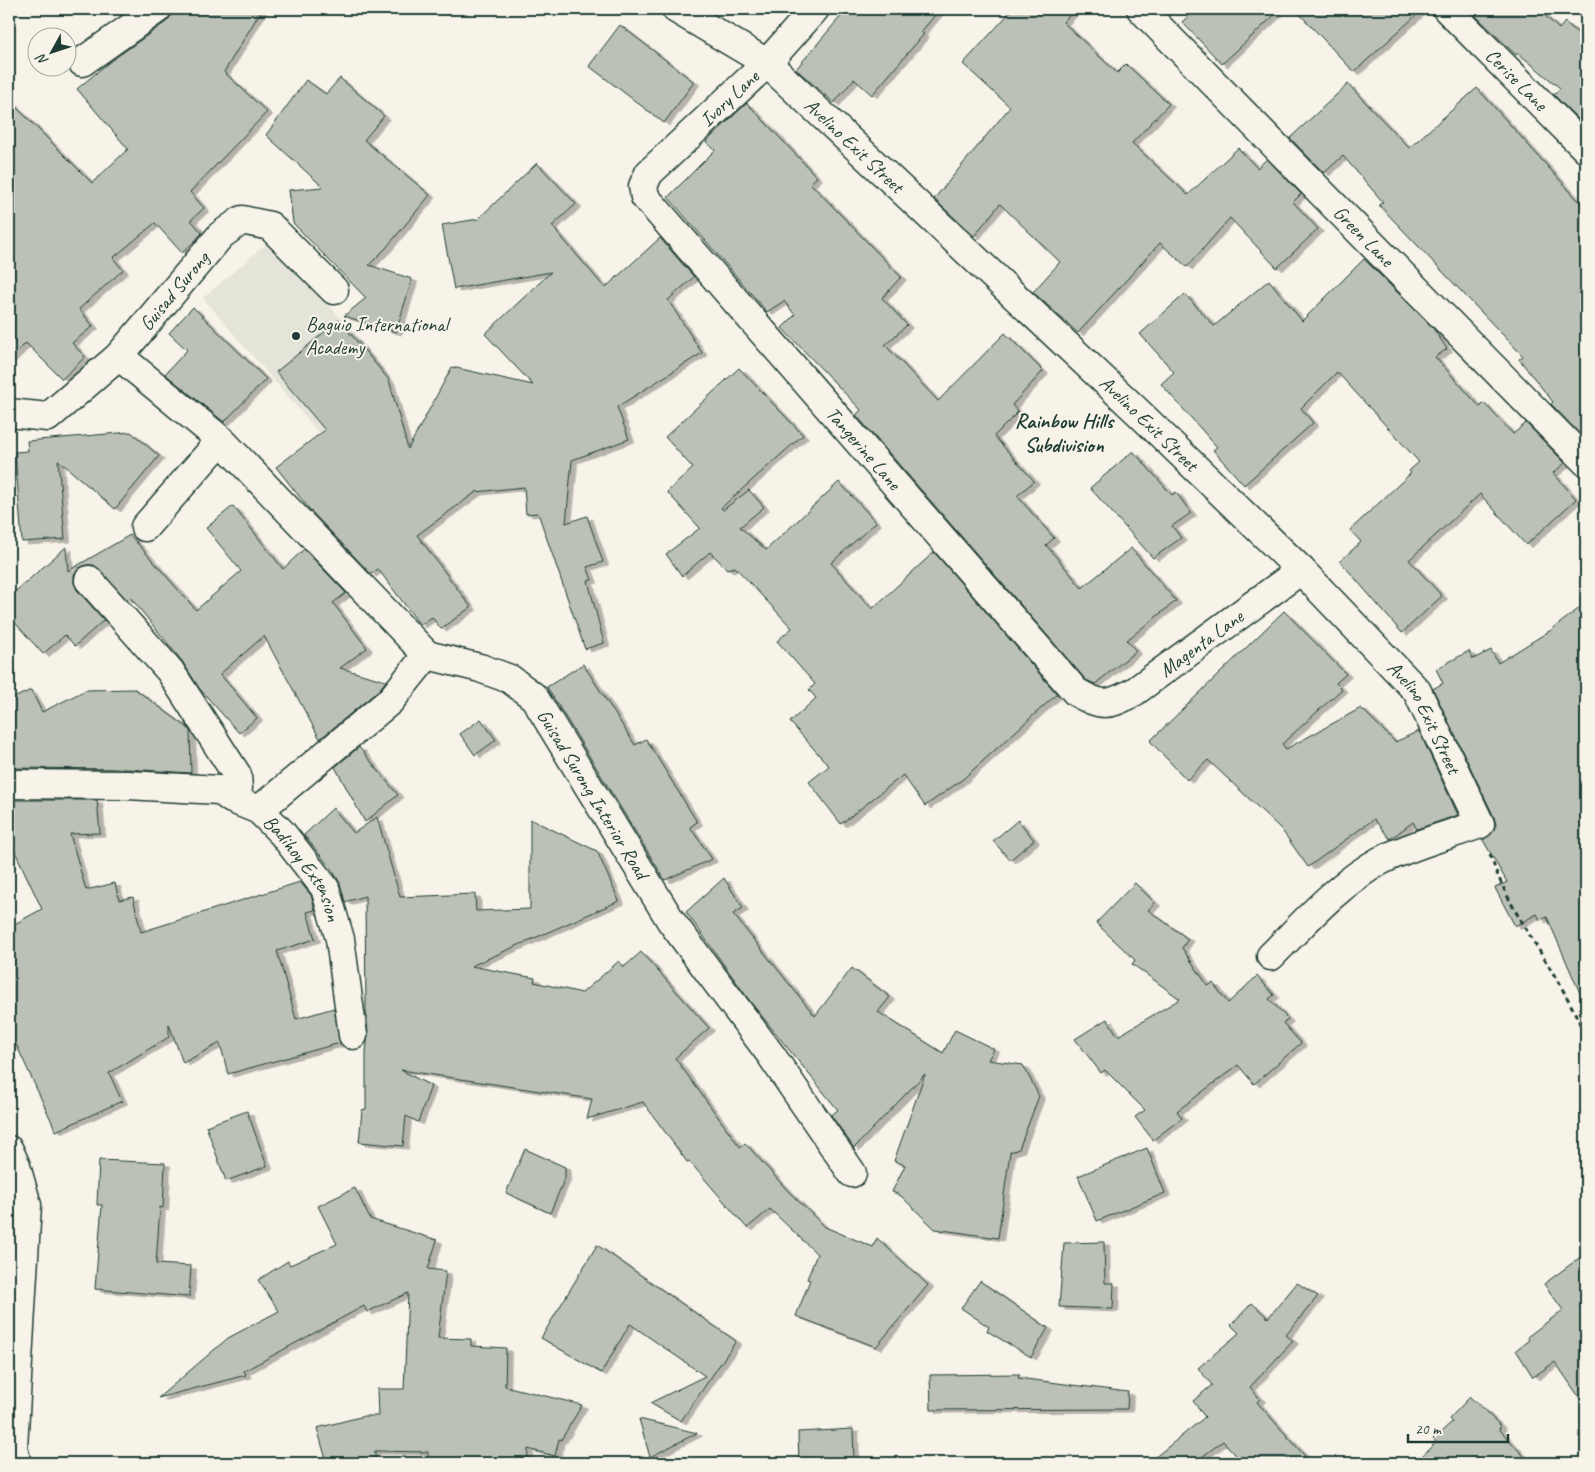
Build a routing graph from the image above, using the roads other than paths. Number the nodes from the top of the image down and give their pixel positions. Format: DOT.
graph roads {
  1 [pos="156,9"];
  2 [pos="676,9"];
  3 [pos="815,9"];
  4 [pos="1447,9"];
  5 [pos="1156,13"];
  6 [pos="82,62"];
  7 [pos="767,63"];
  8 [pos="1586,150"];
  9 [pos="643,186"];
  10 [pos="334,290"];
  11 [pos="119,356"];
  12 [pos="9,413"];
  13 [pos="221,440"];
  14 [pos="1586,462"];
  15 [pos="145,526"];
  16 [pos="1301,570"];
  17 [pos="89,580"];
  18 [pos="427,655"];
  19 [pos="1096,704"];
  20 [pos="9,784"];
  21 [pos="232,799"];
  22 [pos="259,810"];
  23 [pos="1271,956"];
  24 [pos="353,1035"];
  25 [pos="9,1150"];
  26 [pos="852,1173"];
  27 [pos="13,1452"];
  1 -- 6 [label="street"];
  2 -- 7 [label="street, Avelino Exit Street"];
  3 -- 7 [label="street, Ivory Lane"];
  4 -- 8 [label="street, Cerise Lane"];
  5 -- 14 [label="street, Green Lane"];
  7 -- 9 [label="street, Ivory Lane"];
  7 -- 16 [label="street, Avelino Exit Street"];
  9 -- 19 [label="street, Tangerine Lane"];
  10 -- 11 [label="street, Guisad Surong"];
  11 -- 12 [label="street, Guisad Surong"];
  11 -- 13 [label="street"];
  13 -- 15 [label="street"];
  13 -- 18 [label="street"];
  16 -- 19 [label="street, Magenta Lane"];
  16 -- 23 [label="street, Avelino Exit Street"];
  17 -- 21 [label="street"];
  18 -- 22 [label="street"];
  18 -- 26 [label="street, Guisad Surong Interior Road"];
  20 -- 21 [label="street, Badihoy Extension"];
  21 -- 22 [label="street, Badihoy Extension"];
  22 -- 24 [label="street, Badihoy Extension"];
  25 -- 27 [label="street"];
}
